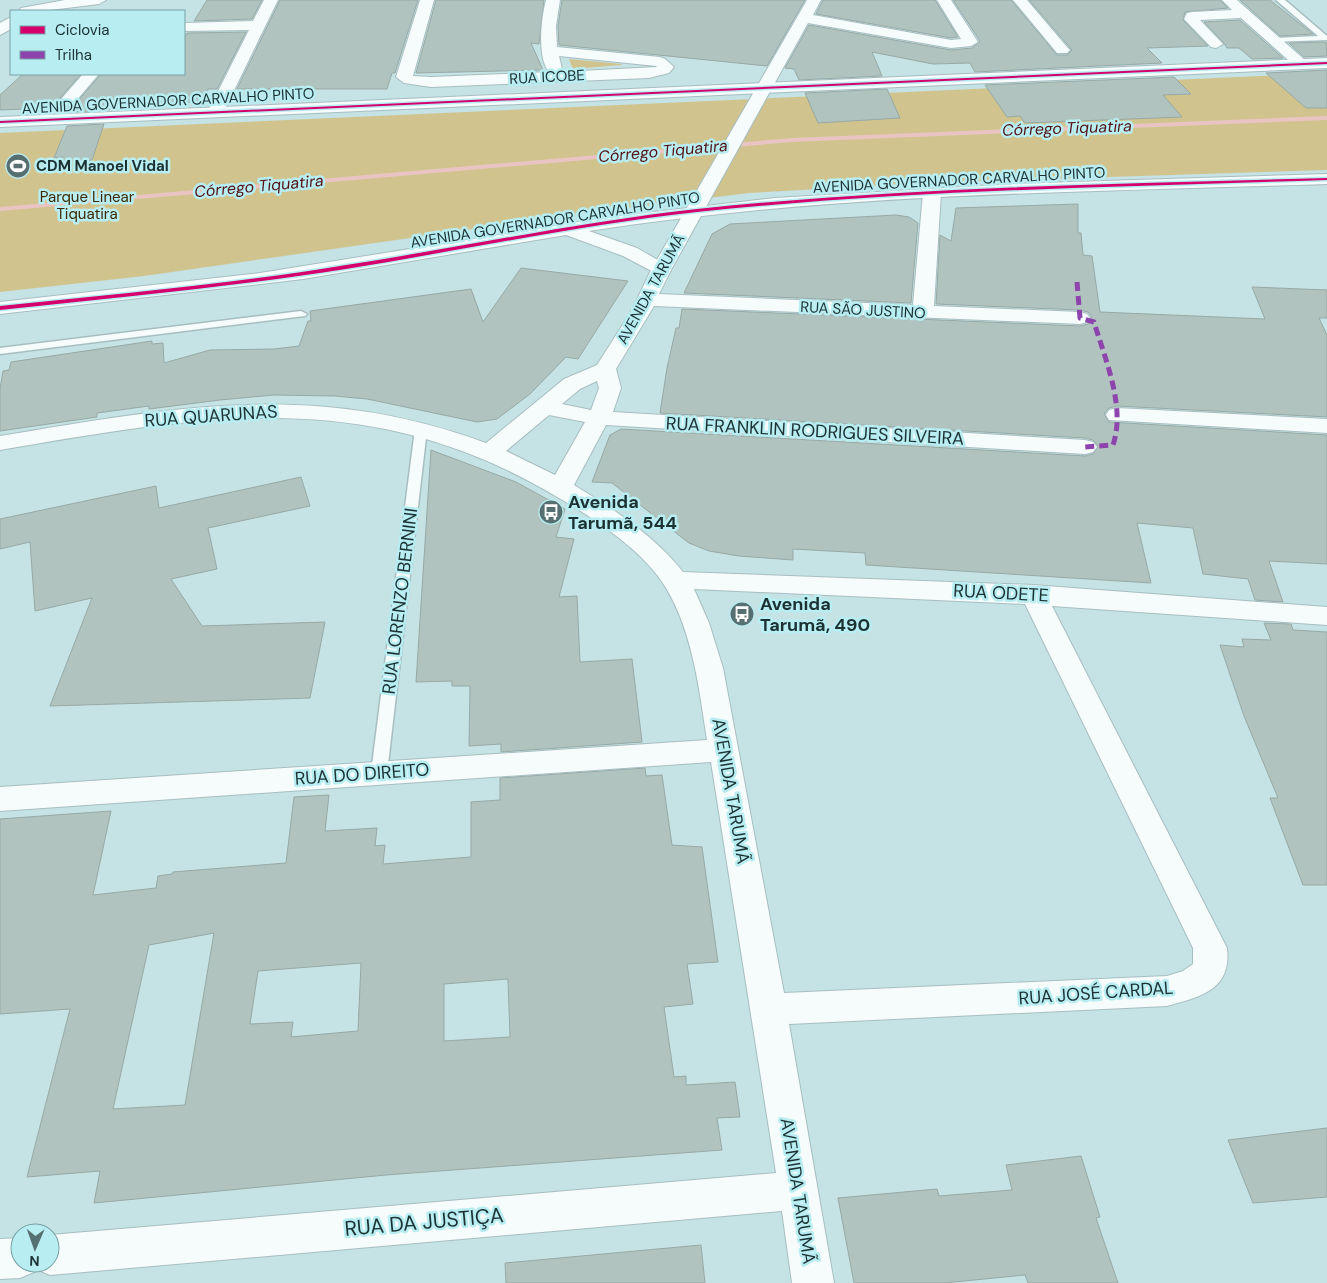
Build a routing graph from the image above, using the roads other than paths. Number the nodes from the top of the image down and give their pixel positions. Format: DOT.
graph roads {
  1 [pos="99,0"];
  2 [pos="271,0"];
  3 [pos="427,0"];
  4 [pos="553,0"];
  5 [pos="814,0"];
  6 [pos="944,0"];
  7 [pos="1020,0"];
  8 [pos="1229,0"];
  9 [pos="1280,0"];
  10 [pos="30,10"];
  11 [pos="1245,14"];
  12 [pos="804,18"];
  13 [pos="10,22"];
  14 [pos="259,25"];
  15 [pos="185,27"];
  16 [pos="0,31"];
  17 [pos="1274,40"];
  18 [pos="1216,44"];
  19 [pos="1062,50"];
  20 [pos="550,52"];
  21 [pos="1327,63"];
  22 [pos="1301,64"];
  23 [pos="90,75"];
  24 [pos="557,77"];
  25 [pos="765,87"];
  26 [pos="70,98"];
  27 [pos="215,113"];
  28 [pos="0,122"];
  29 [pos="1327,179"];
  30 [pos="932,193"];
  31 [pos="694,212"];
  32 [pos="570,230"];
  33 [pos="661,270"];
  34 [pos="646,300"];
  35 [pos="0,308"];
  36 [pos="923,313"];
  37 [pos="301,314"];
  38 [pos="1080,318"];
  39 [pos="0,352"];
  40 [pos="604,370"];
  41 [pos="545,407"];
  42 [pos="1117,415"];
  43 [pos="599,418"];
  44 [pos="1327,426"];
  45 [pos="421,429"];
  46 [pos="0,443"];
  47 [pos="1085,447"];
  48 [pos="490,452"];
  49 [pos="560,486"];
  50 [pos="675,580"];
  51 [pos="1033,594"];
  52 [pos="1327,616"];
  53 [pos="725,750"];
  54 [pos="379,773"];
  55 [pos="0,799"];
  56 [pos="769,1009"];
  57 [pos="797,1190"];
  58 [pos="60,1254"];
  59 [pos="813,1283"];
  1 -- 10 [label="street"];
  2 -- 14 [label="street"];
  3 -- 24 [label="street, RUA ICOBE"];
  4 -- 20 [label="street"];
  5 -- 12 [label="street, AVENIDA TARUMÃ"];
  6 -- 12 [label="street"];
  7 -- 19 [label="street"];
  8 -- 11 [label="street"];
  9 -- 17 [label="lane"];
  11 -- 17 [label="street"];
  11 -- 18 [label="street"];
  12 -- 25 [label="street, AVENIDA TARUMÃ"];
  13 -- 16 [label="street"];
  14 -- 15 [label="street"];
  14 -- 27 [label="street"];
  17 -- 22 [label="street"];
  20 -- 24 [label="street"];
  20 -- 24 [label="street, RUA ICOBE"];
  21 -- 22 [label="street, AVENIDA GOVERNADOR CARVALHO PINTO"];
  22 -- 25 [label="street, AVENIDA GOVERNADOR CARVALHO PINTO"];
  23 -- 26 [label="street"];
  25 -- 27 [label="street, AVENIDA GOVERNADOR CARVALHO PINTO"];
  25 -- 31 [label="street, AVENIDA TARUMÃ"];
  27 -- 28 [label="street, AVENIDA GOVERNADOR CARVALHO PINTO"];
  29 -- 30 [label="street, AVENIDA GOVERNADOR CARVALHO PINTO"];
  30 -- 31 [label="street, AVENIDA GOVERNADOR CARVALHO PINTO"];
  30 -- 36 [label="street"];
  31 -- 32 [label="street, AVENIDA GOVERNADOR CARVALHO PINTO"];
  31 -- 33 [label="street, AVENIDA TARUMÃ"];
  32 -- 33 [label="street"];
  32 -- 35 [label="street, AVENIDA GOVERNADOR CARVALHO PINTO"];
  33 -- 34 [label="street, AVENIDA TARUMÃ"];
  34 -- 36 [label="street, RUA SÃO JUSTINO"];
  34 -- 40 [label="street, AVENIDA TARUMÃ"];
  36 -- 38 [label="street, RUA SÃO JUSTINO"];
  37 -- 39 [label="lane"];
  40 -- 41 [label="street"];
  40 -- 43 [label="street"];
  41 -- 43 [label="street, RUA FRANKLIN RODRIGUES SILVEIRA"];
  41 -- 48 [label="street"];
  42 -- 44 [label="street"];
  43 -- 47 [label="street, RUA FRANKLIN RODRIGUES SILVEIRA"];
  43 -- 49 [label="street"];
  45 -- 46 [label="street, RUA QUARUNAS"];
  45 -- 48 [label="street, RUA QUARUNAS"];
  45 -- 54 [label="lane, RUA LORENZO BERNINI"];
  48 -- 49 [label="street, RUA QUARUNAS"];
  49 -- 50 [label="street, AVENIDA TARUMÃ"];
  50 -- 51 [label="street, RUA ODETE"];
  50 -- 53 [label="street, AVENIDA TARUMÃ"];
  51 -- 52 [label="street, RUA ODETE"];
  51 -- 56 [label="street, RUA JOSÉ CARDAL"];
  53 -- 54 [label="street, RUA DO DIREITO"];
  53 -- 56 [label="street, AVENIDA TARUMÃ"];
  54 -- 55 [label="street, RUA DO DIREITO"];
  56 -- 57 [label="street, AVENIDA TARUMÃ"];
  57 -- 58 [label="street, RUA DA JUSTIÇA"];
  57 -- 59 [label="street, AVENIDA TARUMÃ"];
}
